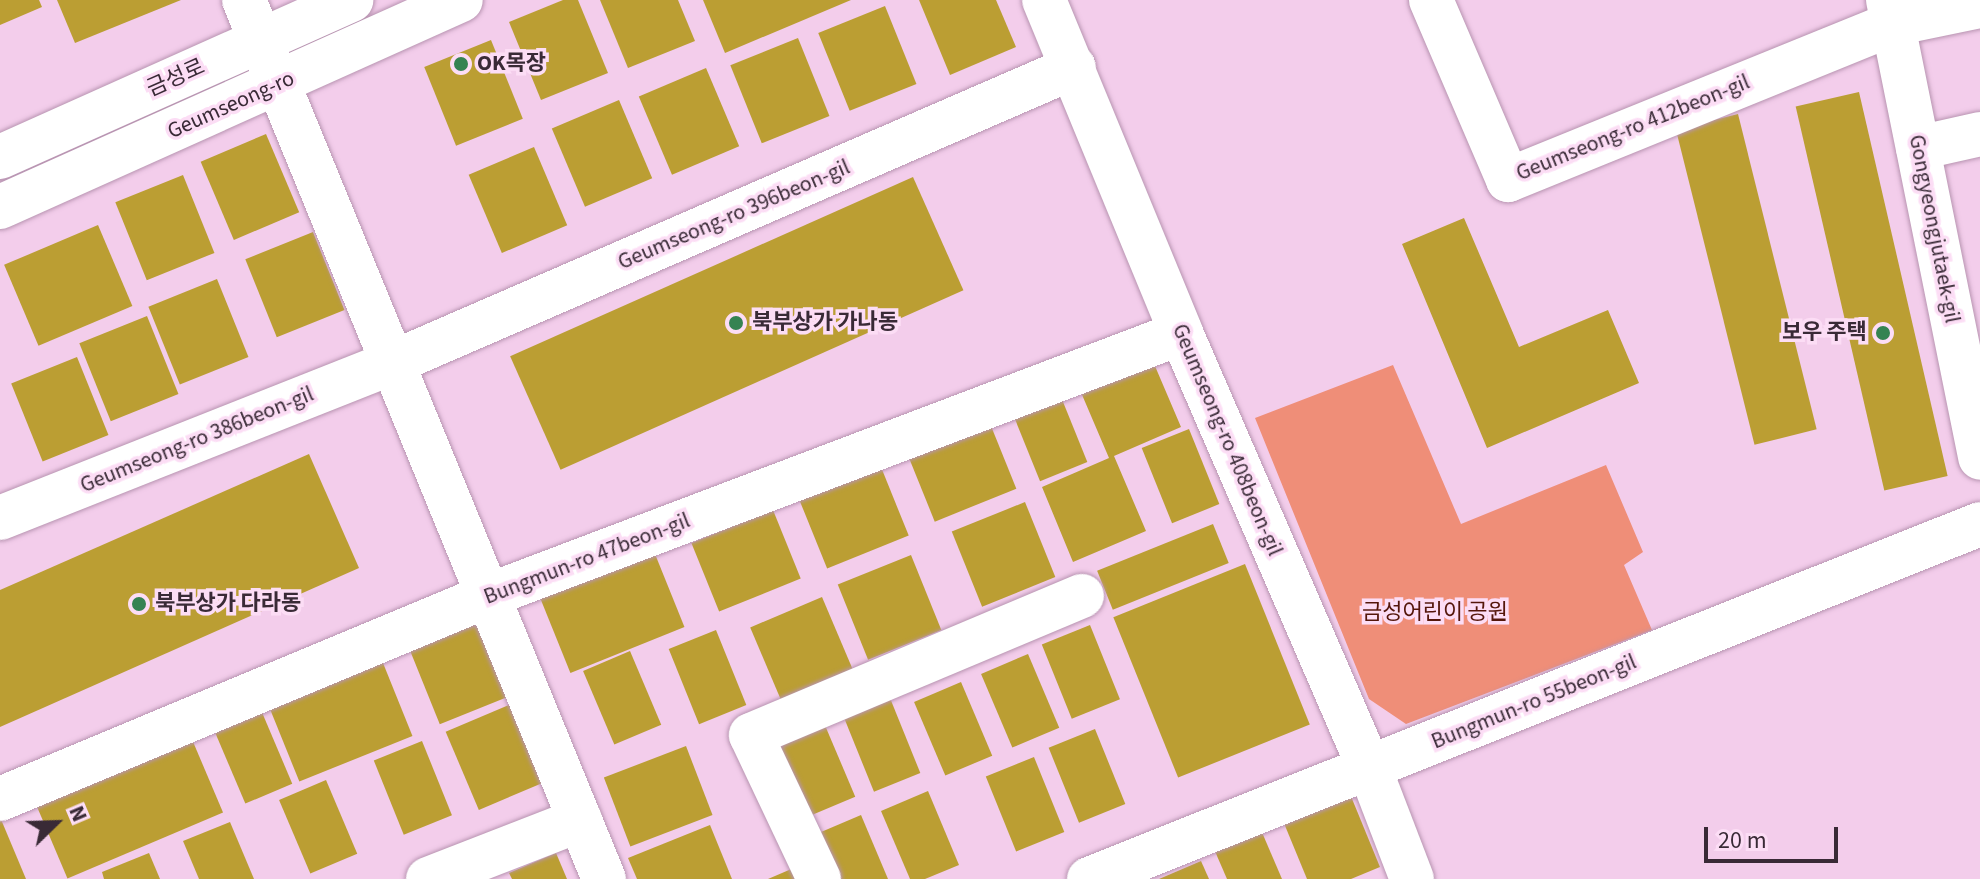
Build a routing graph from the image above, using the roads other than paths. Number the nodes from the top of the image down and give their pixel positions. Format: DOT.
graph roads {
  1 [pos="244,0"];
  2 [pos="351,0"];
  3 [pos="461,0"];
  4 [pos="1044,0"];
  5 [pos="1431,0"];
  6 [pos="1980,6"];
  7 [pos="1890,12"];
  8 [pos="262,40"];
  9 [pos="1074,67"];
  10 [pos="281,83"];
  11 [pos="1980,134"];
  12 [pos="1918,148"];
  13 [pos="0,157"];
  14 [pos="0,207"];
  15 [pos="1181,333"];
  16 [pos="394,362"];
  17 [pos="1971,371"];
  18 [pos="1980,458"];
  19 [pos="0,518"];
  20 [pos="1980,524"];
  21 [pos="487,596"];
  22 [pos="1082,596"];
  23 [pos="1369,767"];
  24 [pos="0,799"];
  25 [pos="580,820"];
  26 [pos="428,879"];
  27 [pos="604,879"];
  28 [pos="819,879"];
  29 [pos="1089,879"];
  30 [pos="1412,879"];
  1 -- 8 [label="street"];
  2 -- 8 [label="street, 금성로"];
  3 -- 10 [label="street, Geumseong-ro"];
  4 -- 9 [label="street, Geumseong-ro 408beon-gil"];
  5 -- 7 [label="street, Geumseong-ro 412beon-gil"];
  6 -- 7 [label="street"];
  7 -- 12 [label="street, Gongyeongjutaek-gil"];
  8 -- 10 [label="street"];
  8 -- 13 [label="street, 금성로"];
  9 -- 15 [label="street, Geumseong-ro 408beon-gil"];
  9 -- 16 [label="street, Geumseong-ro 396beon-gil"];
  10 -- 14 [label="street, Geumseong-ro"];
  10 -- 16 [label="street"];
  11 -- 12 [label="street"];
  12 -- 17 [label="street, Gongyeongjutaek-gil"];
  15 -- 21 [label="street, Bungmun-ro 47beon-gil"];
  15 -- 23 [label="street, Geumseong-ro 408beon-gil"];
  16 -- 19 [label="street, Geumseong-ro 386beon-gil"];
  16 -- 21 [label="street"];
  17 -- 18 [label="street, Gongyeongjutaek-gil"];
  20 -- 23 [label="street, Bungmun-ro 55beon-gil"];
  21 -- 24 [label="street, Bungmun-ro 47beon-gil"];
  21 -- 25 [label="street"];
  22 -- 28 [label="street"];
  23 -- 29 [label="street, Bungmun-ro 55beon-gil"];
  23 -- 30 [label="street, Geumseong-ro 408beon-gil"];
  25 -- 26 [label="street"];
  25 -- 27 [label="street"];
}
